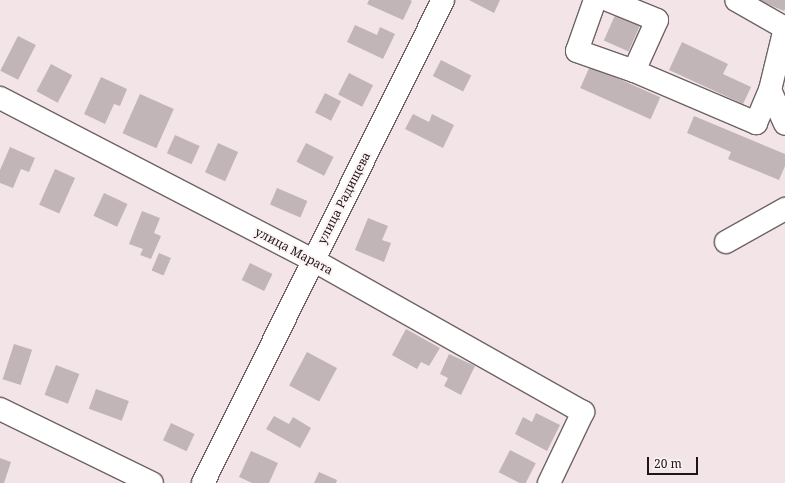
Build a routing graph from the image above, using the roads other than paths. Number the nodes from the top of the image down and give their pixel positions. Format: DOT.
graph roads {
  1 [pos="443,0"];
  2 [pos="595,0"];
  3 [pos="608,0"];
  4 [pos="736,0"];
  5 [pos="634,71"];
  6 [pos="770,90"];
  7 [pos="0,98"];
  8 [pos="785,124"];
  9 [pos="785,209"];
  10 [pos="726,242"];
  11 [pos="313,260"];
  12 [pos="0,409"];
  13 [pos="152,483"];
  14 [pos="203,483"];
  15 [pos="549,483"];
  1 -- 11 [label="street, улица Радищева"];
  2 -- 5 [label="street"];
  3 -- 5 [label="street"];
  4 -- 6 [label="street"];
  5 -- 6 [label="street"];
  6 -- 8 [label="street"];
  7 -- 11 [label="street, улица Марата"];
  9 -- 10 [label="street"];
  11 -- 14 [label="street, улица Радищева"];
  11 -- 15 [label="street, улица Марата"];
  12 -- 13 [label="street"];
}
